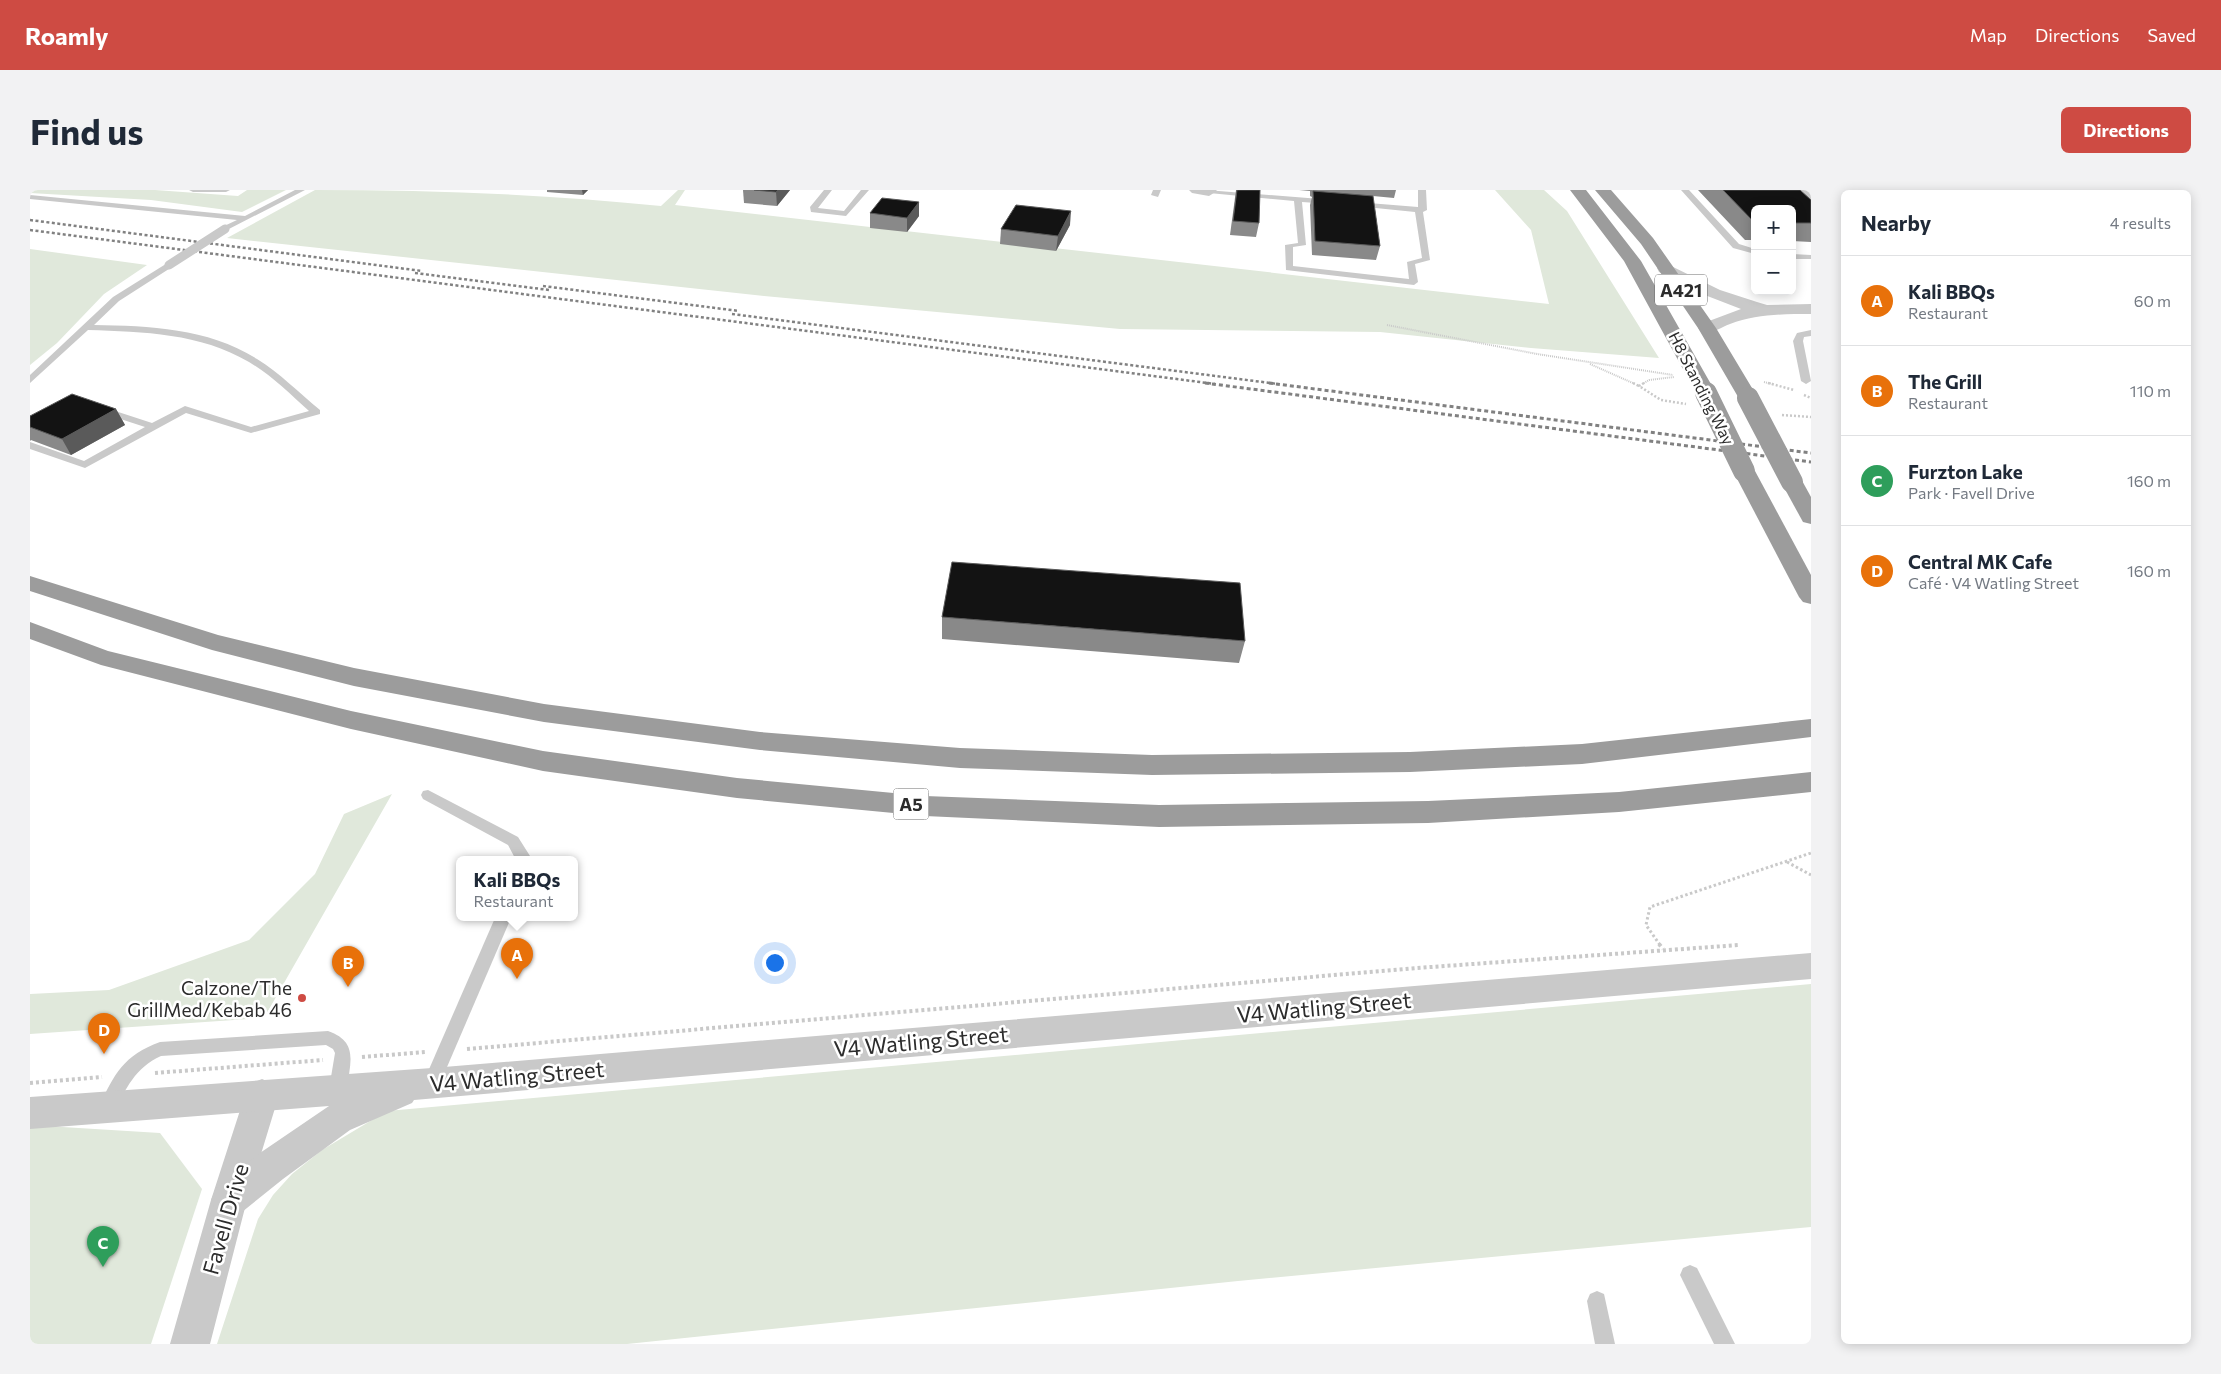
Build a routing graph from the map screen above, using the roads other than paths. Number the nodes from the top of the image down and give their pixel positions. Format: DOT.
graph roads {
  1 [pos="193,190"];
  2 [pos="226,190"];
  3 [pos="300,190"];
  4 [pos="828,190"];
  5 [pos="865,190"];
  6 [pos="1203,190"];
  7 [pos="1422,190"];
  8 [pos="1578,190"];
  9 [pos="1603,190"];
  10 [pos="1684,190"];
  11 [pos="1805,190"];
  12 [pos="1811,196"];
  13 [pos="30,197"];
  14 [pos="1298,199"];
  15 [pos="1336,203"];
  16 [pos="1346,204"];
  17 [pos="1419,210"];
  18 [pos="246,218"];
  19 [pos="1751,251"];
  20 [pos="1796,256"];
  21 [pos="1811,257"];
  22 [pos="1665,268"];
  23 [pos="1811,309"];
  24 [pos="1767,310"];
  25 [pos="84,327"];
  26 [pos="1708,328"];
  27 [pos="1811,333"];
  28 [pos="30,380"];
  29 [pos="1806,381"];
  30 [pos="92,406"];
  31 [pos="152,427"];
  32 [pos="30,445"];
  33 [pos="1811,517"];
  34 [pos="30,583"];
  35 [pos="1811,597"];
  36 [pos="30,630"];
  37 [pos="1811,728"];
  38 [pos="1811,782"];
  39 [pos="428,795"];
  40 [pos="523,856"];
  41 [pos="502,921"];
  42 [pos="1811,966"];
  43 [pos="340,1074"];
  44 [pos="426,1083"];
  45 [pos="262,1095"];
  46 [pos="108,1107"];
  47 [pos="30,1113"];
  48 [pos="229,1200"];
  49 [pos="1690,1275"];
  50 [pos="1597,1301"];
  51 [pos="190,1344"];
  52 [pos="1605,1344"];
  53 [pos="1725,1344"];
  1 -- 2 [label="lane"];
  3 -- 18 [label="lane"];
  4 -- 5 [label="lane"];
  6 -- 14 [label="lane"];
  7 -- 17 [label="lane"];
  8 -- 35 [label="highway, H8 Standing Way / A421, bridge"];
  9 -- 22 [label="highway, H8 Standing Way / A421"];
  10 -- 19 [label="lane"];
  11 -- 12 [label="street"];
  13 -- 18 [label="lane"];
  14 -- 15 [label="lane"];
  14 -- 17 [label="lane"];
  16 -- 17 [label="lane"];
  18 -- 25 [label="lane, bridge"];
  20 -- 21 [label="lane"];
  22 -- 24 [label="street"];
  22 -- 26 [label="highway, H8 Standing Way / A421"];
  23 -- 24 [label="street"];
  24 -- 26 [label="street"];
  25 -- 28 [label="lane"];
  25 -- 31 [label="lane"];
  26 -- 33 [label="highway, H8 Standing Way / A421, bridge"];
  27 -- 29 [label="lane"];
  30 -- 31 [label="lane"];
  31 -- 32 [label="lane"];
  34 -- 37 [label="highway"];
  36 -- 38 [label="highway, A5"];
  39 -- 40 [label="lane"];
  41 -- 44 [label="lane"];
  42 -- 44 [label="street, V4 Watling Street"];
  43 -- 44 [label="street, V4 Watling Street"];
  43 -- 45 [label="street, V4 Watling Street"];
  43 -- 46 [label="lane"];
  44 -- 48 [label="street"];
  45 -- 46 [label="street, V4 Watling Street"];
  45 -- 48 [label="street, Favell Drive"];
  46 -- 47 [label="street, V4 Watling Street"];
  48 -- 51 [label="street, Favell Drive"];
  49 -- 53 [label="lane"];
  50 -- 52 [label="lane"];
}
